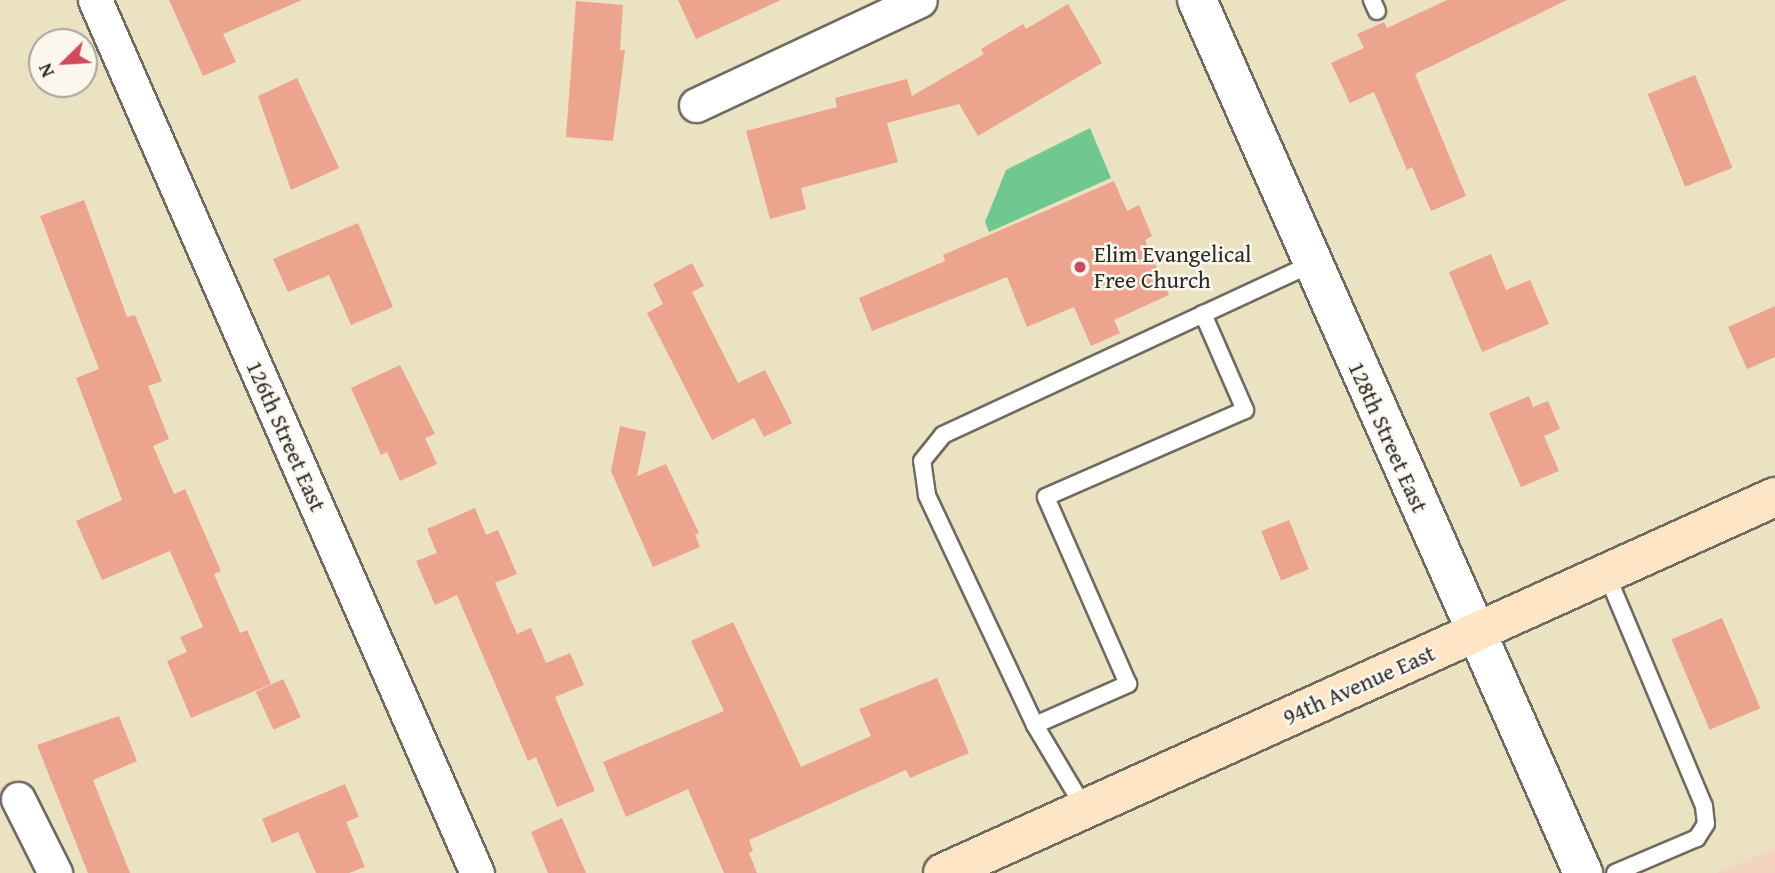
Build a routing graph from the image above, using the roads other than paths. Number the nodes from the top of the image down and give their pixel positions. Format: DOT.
graph roads {
  1 [pos="95,0"];
  2 [pos="920,0"];
  3 [pos="1197,0"];
  4 [pos="696,105"];
  5 [pos="1312,264"];
  6 [pos="1203,314"];
  7 [pos="1775,497"];
  8 [pos="1606,573"];
  9 [pos="1473,634"];
  10 [pos="1034,725"];
  11 [pos="18,799"];
  12 [pos="1085,809"];
  13 [pos="55,873"];
  14 [pos="477,873"];
  15 [pos="943,873"];
  16 [pos="1583,873"];
  17 [pos="1615,873"];
  1 -- 14 [label="street, 126th Street East"];
  2 -- 4 [label="street"];
  3 -- 5 [label="street, 128th Street East"];
  5 -- 6 [label="lane"];
  5 -- 9 [label="street, 128th Street East"];
  6 -- 10 [label="lane"];
  6 -- 10 [label="lane"];
  7 -- 8 [label="main road, 94th Avenue East"];
  8 -- 9 [label="main road, 94th Avenue East"];
  8 -- 17 [label="lane"];
  9 -- 12 [label="main road, 94th Avenue East"];
  9 -- 16 [label="street, 128th Street East"];
  10 -- 12 [label="lane"];
  11 -- 13 [label="street"];
  12 -- 15 [label="main road, 94th Avenue East"];
}
